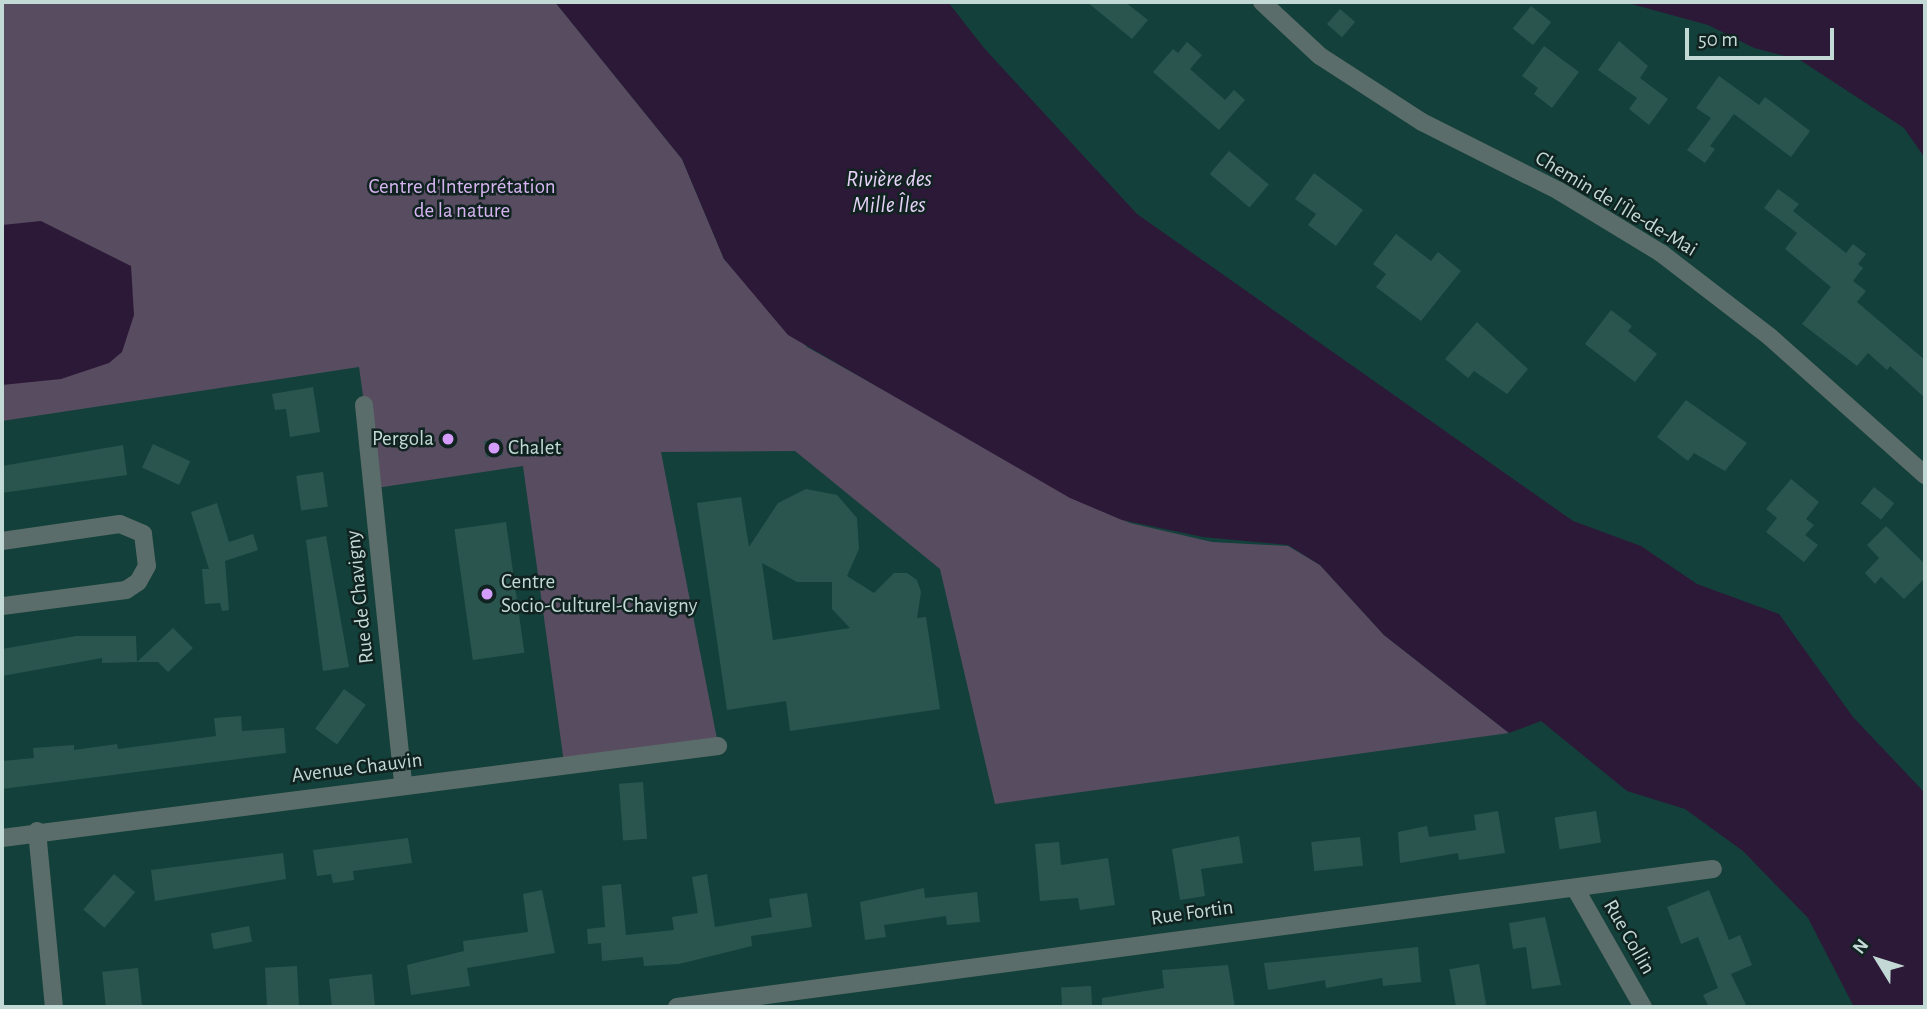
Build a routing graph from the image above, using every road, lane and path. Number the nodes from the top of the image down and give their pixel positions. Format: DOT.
graph roads {
  1 [pos="1262,2"];
  2 [pos="364,405"];
  3 [pos="1925,475"];
  4 [pos="2,541"];
  5 [pos="2,606"];
  6 [pos="718,746"];
  7 [pos="403,785"];
  8 [pos="37,831"];
  9 [pos="2,838"];
  10 [pos="1713,869"];
  11 [pos="1575,888"];
  12 [pos="54,1007"];
  13 [pos="677,1007"];
  14 [pos="1643,1007"];
  1 -- 3 [label="street, Chemin de l'Île-de-Mai"];
  2 -- 7 [label="street, Rue de Chavigny"];
  4 -- 5 [label="street"];
  6 -- 7 [label="street, Avenue Chauvin"];
  7 -- 8 [label="street, Avenue Chauvin"];
  8 -- 9 [label="street, Avenue Chauvin"];
  8 -- 12 [label="street"];
  10 -- 11 [label="street, Rue Fortin"];
  11 -- 13 [label="street, Rue Fortin"];
  11 -- 14 [label="street, Rue Collin"];
}
